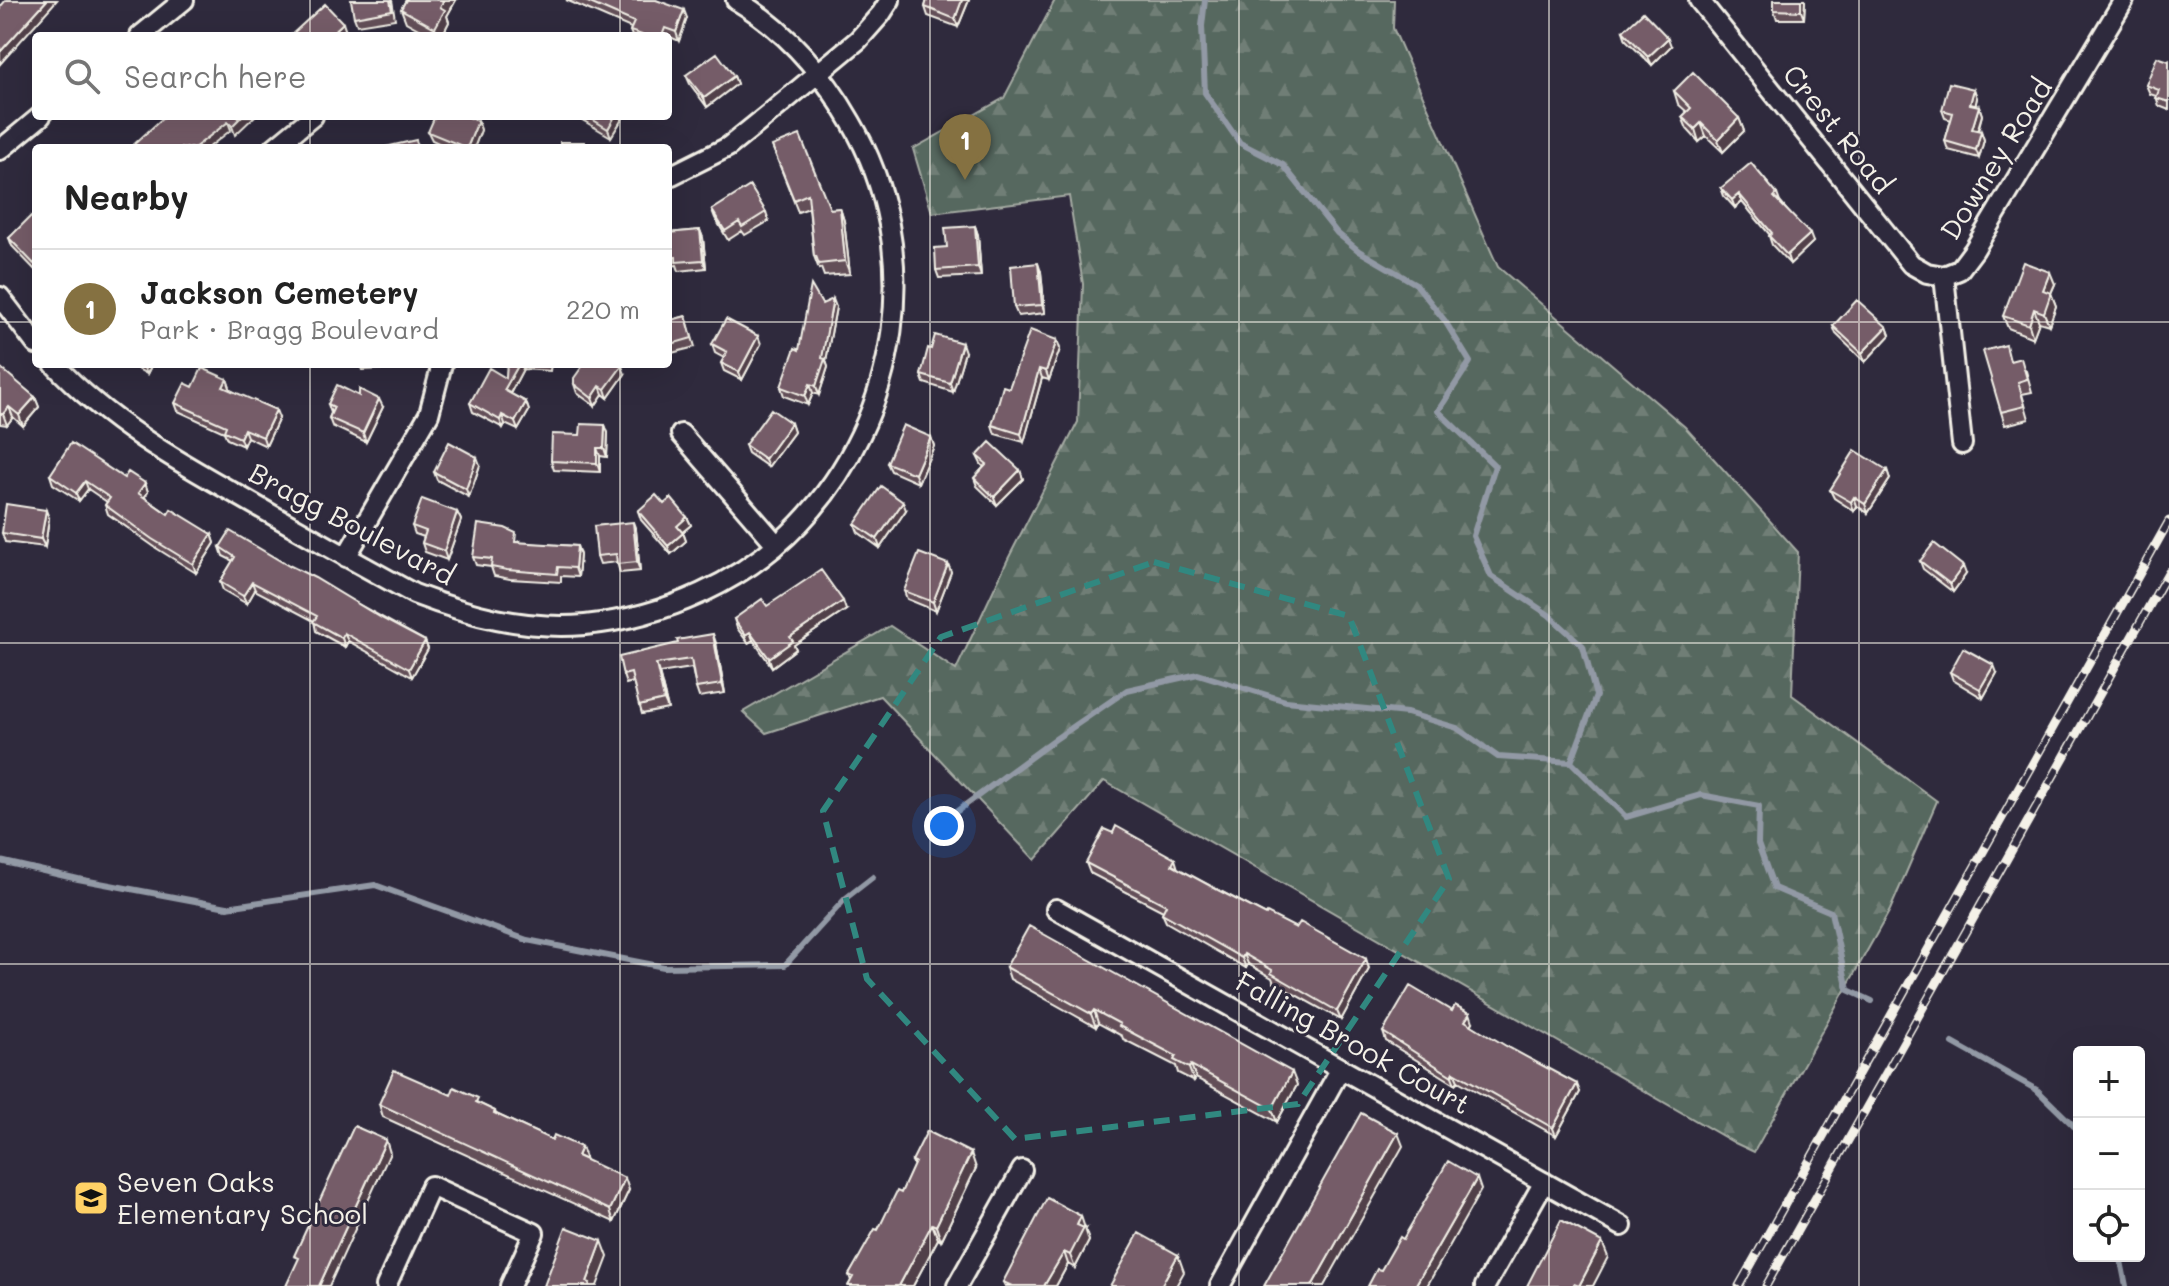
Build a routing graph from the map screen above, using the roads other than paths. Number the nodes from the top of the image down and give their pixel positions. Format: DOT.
graph roads {
  1 [pos="184,0"];
  2 [pos="736,0"];
  3 [pos="890,0"];
  4 [pos="1699,0"];
  5 [pos="2124,0"];
  6 [pos="145,32"];
  7 [pos="818,73"];
  8 [pos="36,120"];
  9 [pos="308,120"];
  10 [pos="279,144"];
  11 [pos="0,150"];
  12 [pos="672,175"];
  13 [pos="1944,276"];
  14 [pos="0,297"];
  15 [pos="32,339"];
  16 [pos="58,368"];
  17 [pos="441,368"];
  18 [pos="681,434"];
  19 [pos="1962,444"];
  20 [pos="776,544"];
  21 [pos="346,557"];
  22 [pos="1056,909"];
  23 [pos="1341,1068"];
  24 [pos="1022,1170"];
  25 [pos="1544,1182"];
  26 [pos="1622,1226"];
  27 [pos="386,1286"];
  28 [pos="510,1286"];
  29 [pos="957,1286"];
  30 [pos="1220,1286"];
  31 [pos="1485,1286"];
  1 -- 6 [label="street"];
  2 -- 7 [label="street, Bragg Boulevard"];
  3 -- 7 [label="street"];
  4 -- 13 [label="street, Crest Road"];
  5 -- 13 [label="street, Downey Road"];
  7 -- 12 [label="street"];
  7 -- 20 [label="street, Bragg Boulevard"];
  8 -- 11 [label="street"];
  9 -- 10 [label="street"];
  13 -- 19 [label="street, Downey Road"];
  14 -- 15 [label="street"];
  16 -- 21 [label="street, Bragg Boulevard"];
  17 -- 21 [label="street"];
  18 -- 20 [label="street"];
  20 -- 21 [label="street, Bragg Boulevard"];
  22 -- 23 [label="street, Falling Brook Court"];
  23 -- 25 [label="street, Falling Brook Court"];
  23 -- 30 [label="street"];
  24 -- 29 [label="street"];
  25 -- 26 [label="street, Falling Brook Court"];
  25 -- 31 [label="street"];
  27 -- 28 [label="street"];
}
